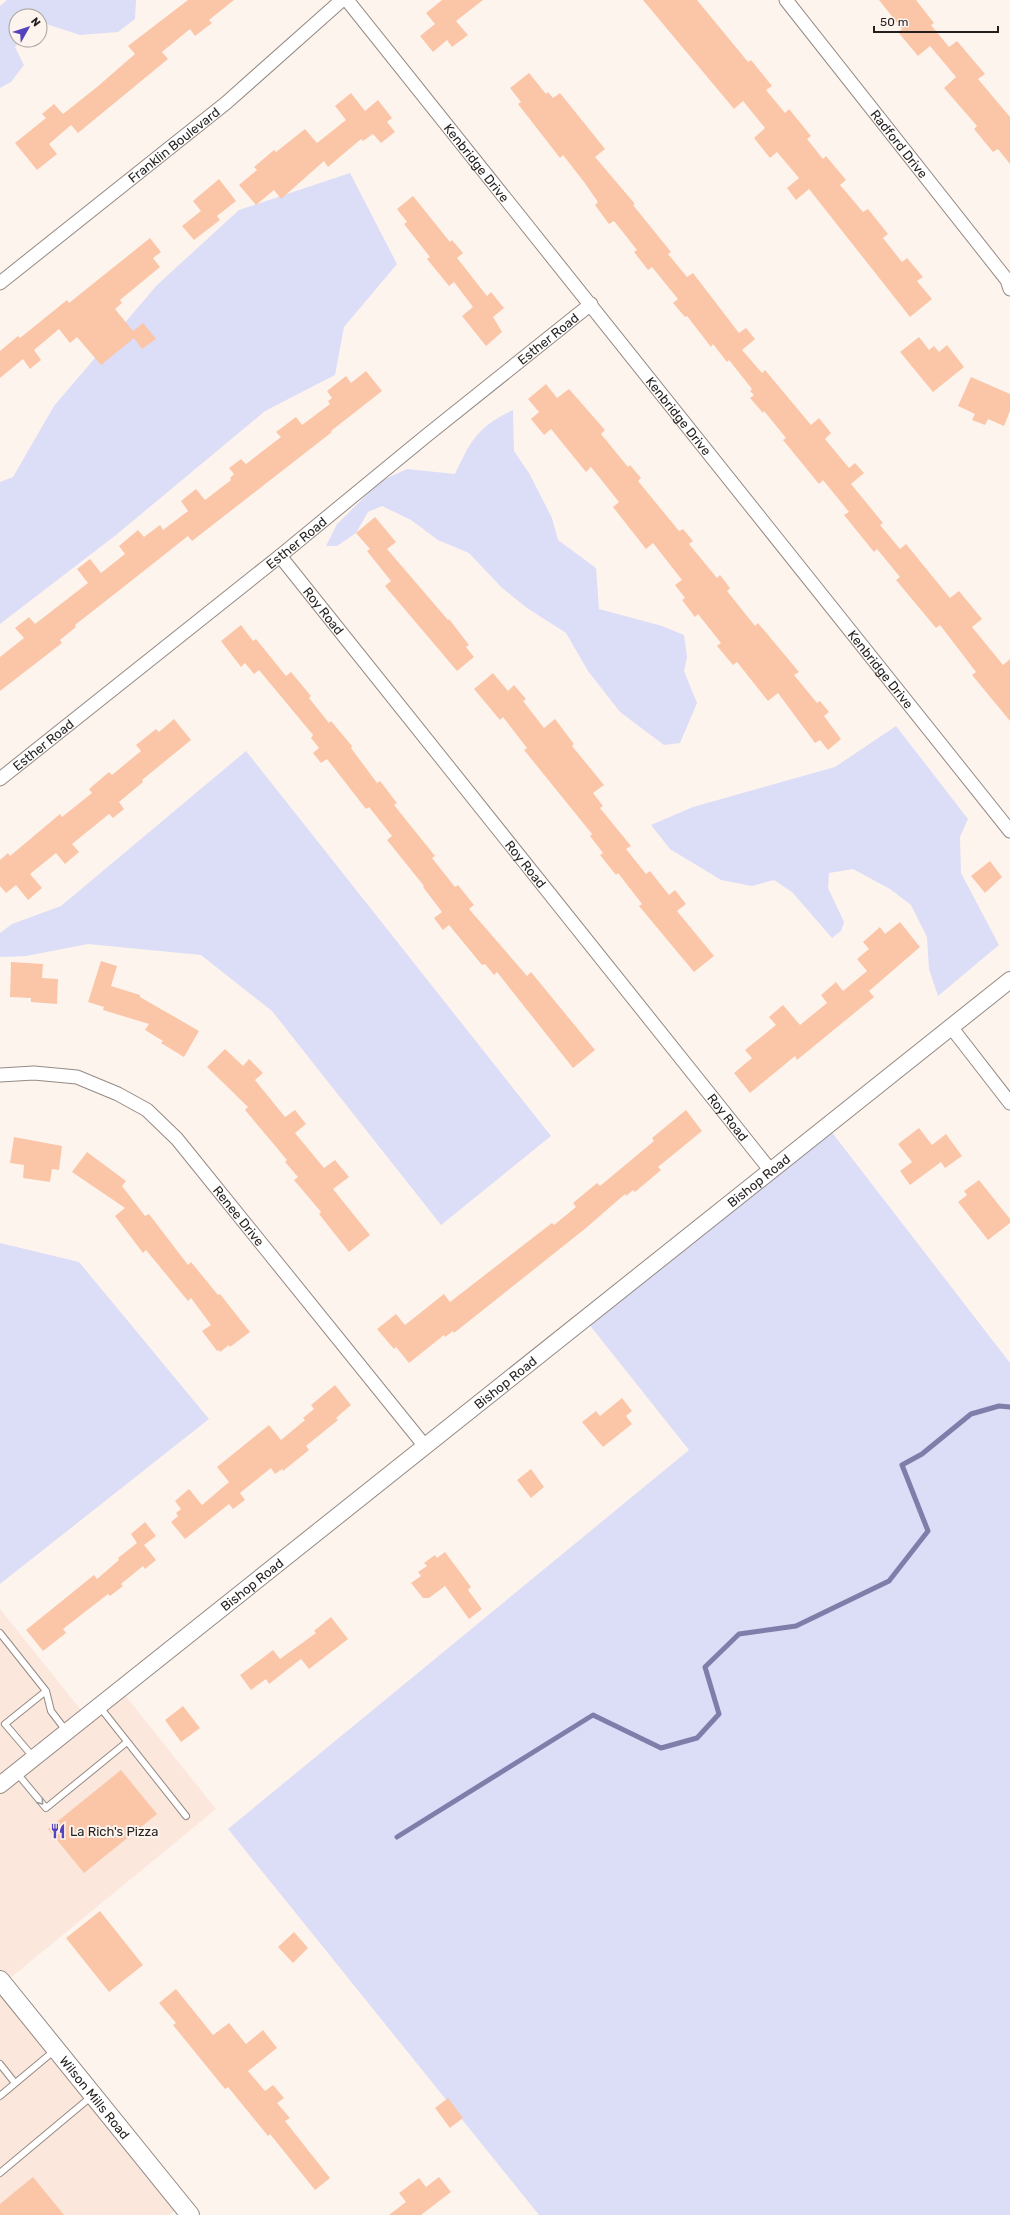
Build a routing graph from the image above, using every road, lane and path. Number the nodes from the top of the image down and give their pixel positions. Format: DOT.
graph roads {
  1 [pos="342,0"];
  2 [pos="348,0"];
  3 [pos="786,0"];
  4 [pos="0,283"];
  5 [pos="1010,289"];
  6 [pos="590,304"];
  7 [pos="280,556"];
  8 [pos="0,779"];
  9 [pos="1010,831"];
  10 [pos="1010,980"];
  11 [pos="951,1028"];
  12 [pos="0,1075"];
  13 [pos="1010,1103"];
  14 [pos="771,1170"];
  15 [pos="424,1445"];
  16 [pos="0,1633"];
  17 [pos="46,1691"];
  18 [pos="98,1706"];
  19 [pos="67,1732"];
  20 [pos="126,1742"];
  21 [pos="34,1758"];
  22 [pos="16,1772"];
  23 [pos="0,1785"];
  24 [pos="186,1816"];
  25 [pos="0,1980"];
  26 [pos="56,2049"];
  27 [pos="0,2064"];
  28 [pos="15,2083"];
  29 [pos="93,2095"];
  30 [pos="0,2096"];
  31 [pos="0,2173"];
  32 [pos="190,2215"];
  1 -- 4 [label="street, Franklin Boulevard"];
  2 -- 6 [label="street, Kenbridge Drive"];
  3 -- 5 [label="street, Radford Drive"];
  6 -- 7 [label="street, Esther Road"];
  6 -- 9 [label="street, Kenbridge Drive"];
  7 -- 8 [label="street, Esther Road"];
  7 -- 14 [label="street, Roy Road"];
  10 -- 11 [label="street, Bishop Road"];
  11 -- 13 [label="street"];
  11 -- 14 [label="street, Bishop Road"];
  12 -- 15 [label="street, Renee Drive"];
  14 -- 15 [label="street, Bishop Road"];
  15 -- 18 [label="street, Bishop Road"];
  16 -- 17 [label="lane"];
  17 -- 19 [label="lane"];
  17 -- 21 [label="lane"];
  18 -- 19 [label="street, Bishop Road"];
  18 -- 20 [label="lane"];
  19 -- 21 [label="street, Bishop Road"];
  22 -- 20 [label="lane, one-way"];
  20 -- 24 [label="lane"];
  21 -- 22 [label="street, Bishop Road"];
  22 -- 23 [label="street, Bishop Road"];
  25 -- 26 [label="main road, Wilson Mills Road"];
  26 -- 28 [label="lane"];
  26 -- 29 [label="main road, Wilson Mills Road"];
  27 -- 28 [label="lane"];
  28 -- 30 [label="lane"];
  29 -- 31 [label="lane"];
  29 -- 32 [label="main road, Wilson Mills Road"];
}
